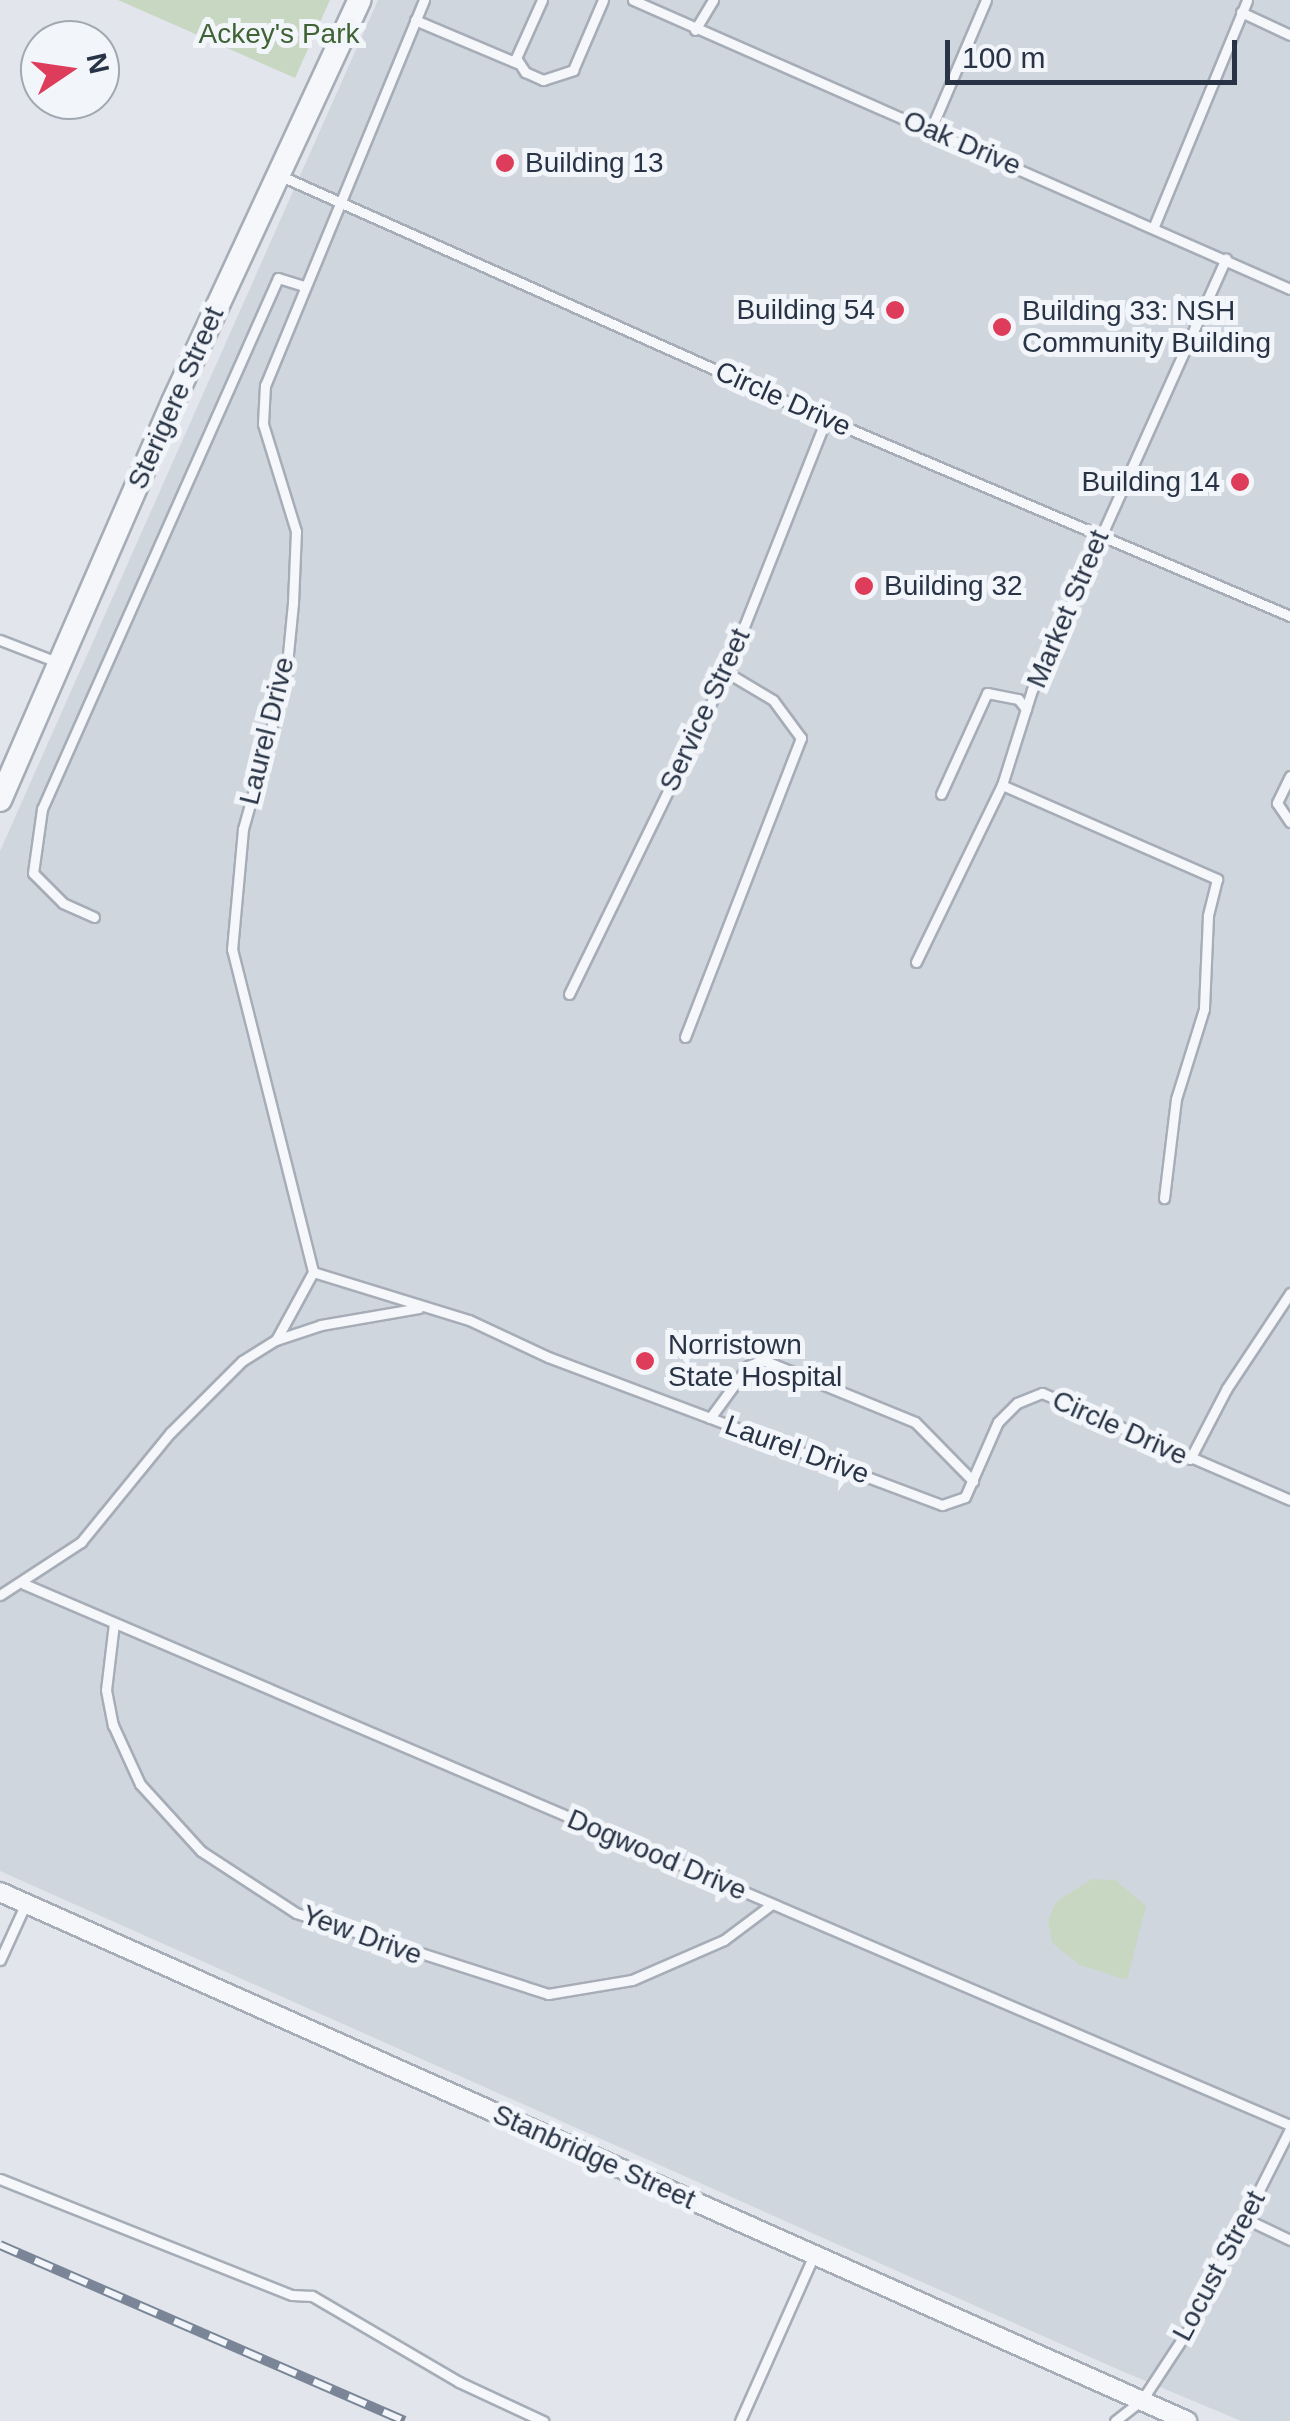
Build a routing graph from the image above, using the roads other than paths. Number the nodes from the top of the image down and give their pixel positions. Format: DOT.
graph roads {
  1 [pos="360,0"];
  2 [pos="424,0"];
  3 [pos="542,0"];
  4 [pos="603,0"];
  5 [pos="633,0"];
  6 [pos="698,0"];
  7 [pos="713,0"];
  8 [pos="986,0"];
  9 [pos="1246,0"];
  10 [pos="701,12"];
  11 [pos="1242,12"];
  12 [pos="415,20"];
  13 [pos="695,30"];
  14 [pos="1290,35"];
  15 [pos="517,63"];
  16 [pos="931,129"];
  17 [pos="278,175"];
  18 [pos="341,200"];
  19 [pos="1154,226"];
  20 [pos="1226,259"];
  21 [pos="306,286"];
  22 [pos="1290,288"];
  23 [pos="826,420"];
  24 [pos="1101,532"];
  25 [pos="1290,616"];
  26 [pos="0,640"];
  27 [pos="60,663"];
  28 [pos="726,672"];
  29 [pos="1026,708"];
  30 [pos="1290,776"];
  31 [pos="1002,786"];
  32 [pos="941,794"];
  33 [pos="0,800"];
  34 [pos="1290,822"];
  35 [pos="94,916"];
  36 [pos="916,962"];
  37 [pos="570,994"];
  38 [pos="685,1037"];
  39 [pos="1164,1198"];
  40 [pos="313,1272"];
  41 [pos="1290,1293"];
  42 [pos="428,1308"];
  43 [pos="1286,1310"];
  44 [pos="276,1340"];
  45 [pos="710,1418"];
  46 [pos="1190,1460"];
  47 [pos="973,1481"];
  48 [pos="1290,1500"];
  49 [pos="942,1505"];
  50 [pos="24,1584"];
  51 [pos="0,1595"];
  52 [pos="114,1623"];
  53 [pos="0,1892"];
  54 [pos="26,1903"];
  55 [pos="772,1904"];
  56 [pos="0,1960"];
  57 [pos="1290,2127"];
  58 [pos="0,2178"];
  59 [pos="1246,2219"];
  60 [pos="1290,2240"];
  61 [pos="814,2255"];
  62 [pos="1142,2400"];
  63 [pos="543,2421"];
  64 [pos="740,2421"];
  65 [pos="1115,2421"];
  66 [pos="1188,2421"];
  1 -- 17 [label="street, Sterigere Street"];
  2 -- 12 [label="lane, Laurel Drive"];
  3 -- 15 [label="lane"];
  4 -- 15 [label="lane"];
  5 -- 13 [label="lane, Oak Drive"];
  6 -- 10 [label="lane"];
  7 -- 10 [label="lane"];
  8 -- 16 [label="lane"];
  9 -- 11 [label="lane"];
  10 -- 13 [label="lane"];
  11 -- 14 [label="lane"];
  11 -- 19 [label="lane"];
  12 -- 15 [label="lane"];
  12 -- 18 [label="lane, Laurel Drive"];
  13 -- 16 [label="lane, Oak Drive"];
  16 -- 19 [label="lane, Oak Drive"];
  17 -- 18 [label="lane, Circle Drive"];
  17 -- 27 [label="street, Sterigere Street"];
  18 -- 21 [label="lane, Laurel Drive"];
  18 -- 23 [label="lane, Circle Drive"];
  19 -- 20 [label="lane, Oak Drive"];
  20 -- 22 [label="lane, Oak Drive"];
  20 -- 24 [label="lane, Market Street"];
  21 -- 35 [label="lane"];
  21 -- 40 [label="lane, Laurel Drive"];
  23 -- 24 [label="lane, Circle Drive"];
  23 -- 28 [label="lane, Service Street"];
  24 -- 25 [label="lane, Circle Drive"];
  24 -- 29 [label="lane, Market Street"];
  26 -- 27 [label="lane"];
  27 -- 33 [label="street, Sterigere Street"];
  28 -- 37 [label="lane, Service Street"];
  28 -- 38 [label="lane"];
  29 -- 31 [label="lane, Market Street"];
  29 -- 32 [label="lane"];
  30 -- 34 [label="lane"];
  31 -- 36 [label="lane, Market Street"];
  31 -- 39 [label="lane"];
  40 -- 42 [label="lane, Laurel Drive"];
  40 -- 44 [label="lane, Laurel Drive"];
  41 -- 43 [label="lane"];
  42 -- 44 [label="lane, Laurel Drive"];
  42 -- 45 [label="lane, Laurel Drive"];
  43 -- 46 [label="lane"];
  44 -- 50 [label="lane, Laurel Drive"];
  45 -- 47 [label="lane"];
  45 -- 49 [label="lane, Laurel Drive"];
  46 -- 47 [label="lane, Circle Drive"];
  46 -- 48 [label="lane, Circle Drive"];
  47 -- 49 [label="lane, Circle Drive"];
  50 -- 51 [label="lane, Laurel Drive"];
  50 -- 52 [label="lane, Dogwood Drive"];
  52 -- 55 [label="lane, Dogwood Drive"];
  52 -- 55 [label="lane, Yew Drive"];
  53 -- 54 [label="street, Stanbridge Street"];
  54 -- 56 [label="lane"];
  54 -- 61 [label="street, Stanbridge Street"];
  55 -- 57 [label="lane, Dogwood Drive"];
  57 -- 59 [label="lane, Locust Street"];
  58 -- 63 [label="lane"];
  59 -- 60 [label="lane"];
  59 -- 62 [label="lane, Locust Street"];
  61 -- 62 [label="street, Stanbridge Street"];
  61 -- 64 [label="lane"];
  62 -- 65 [label="lane, Locust Street"];
  62 -- 66 [label="street, Stanbridge Street"];
}
